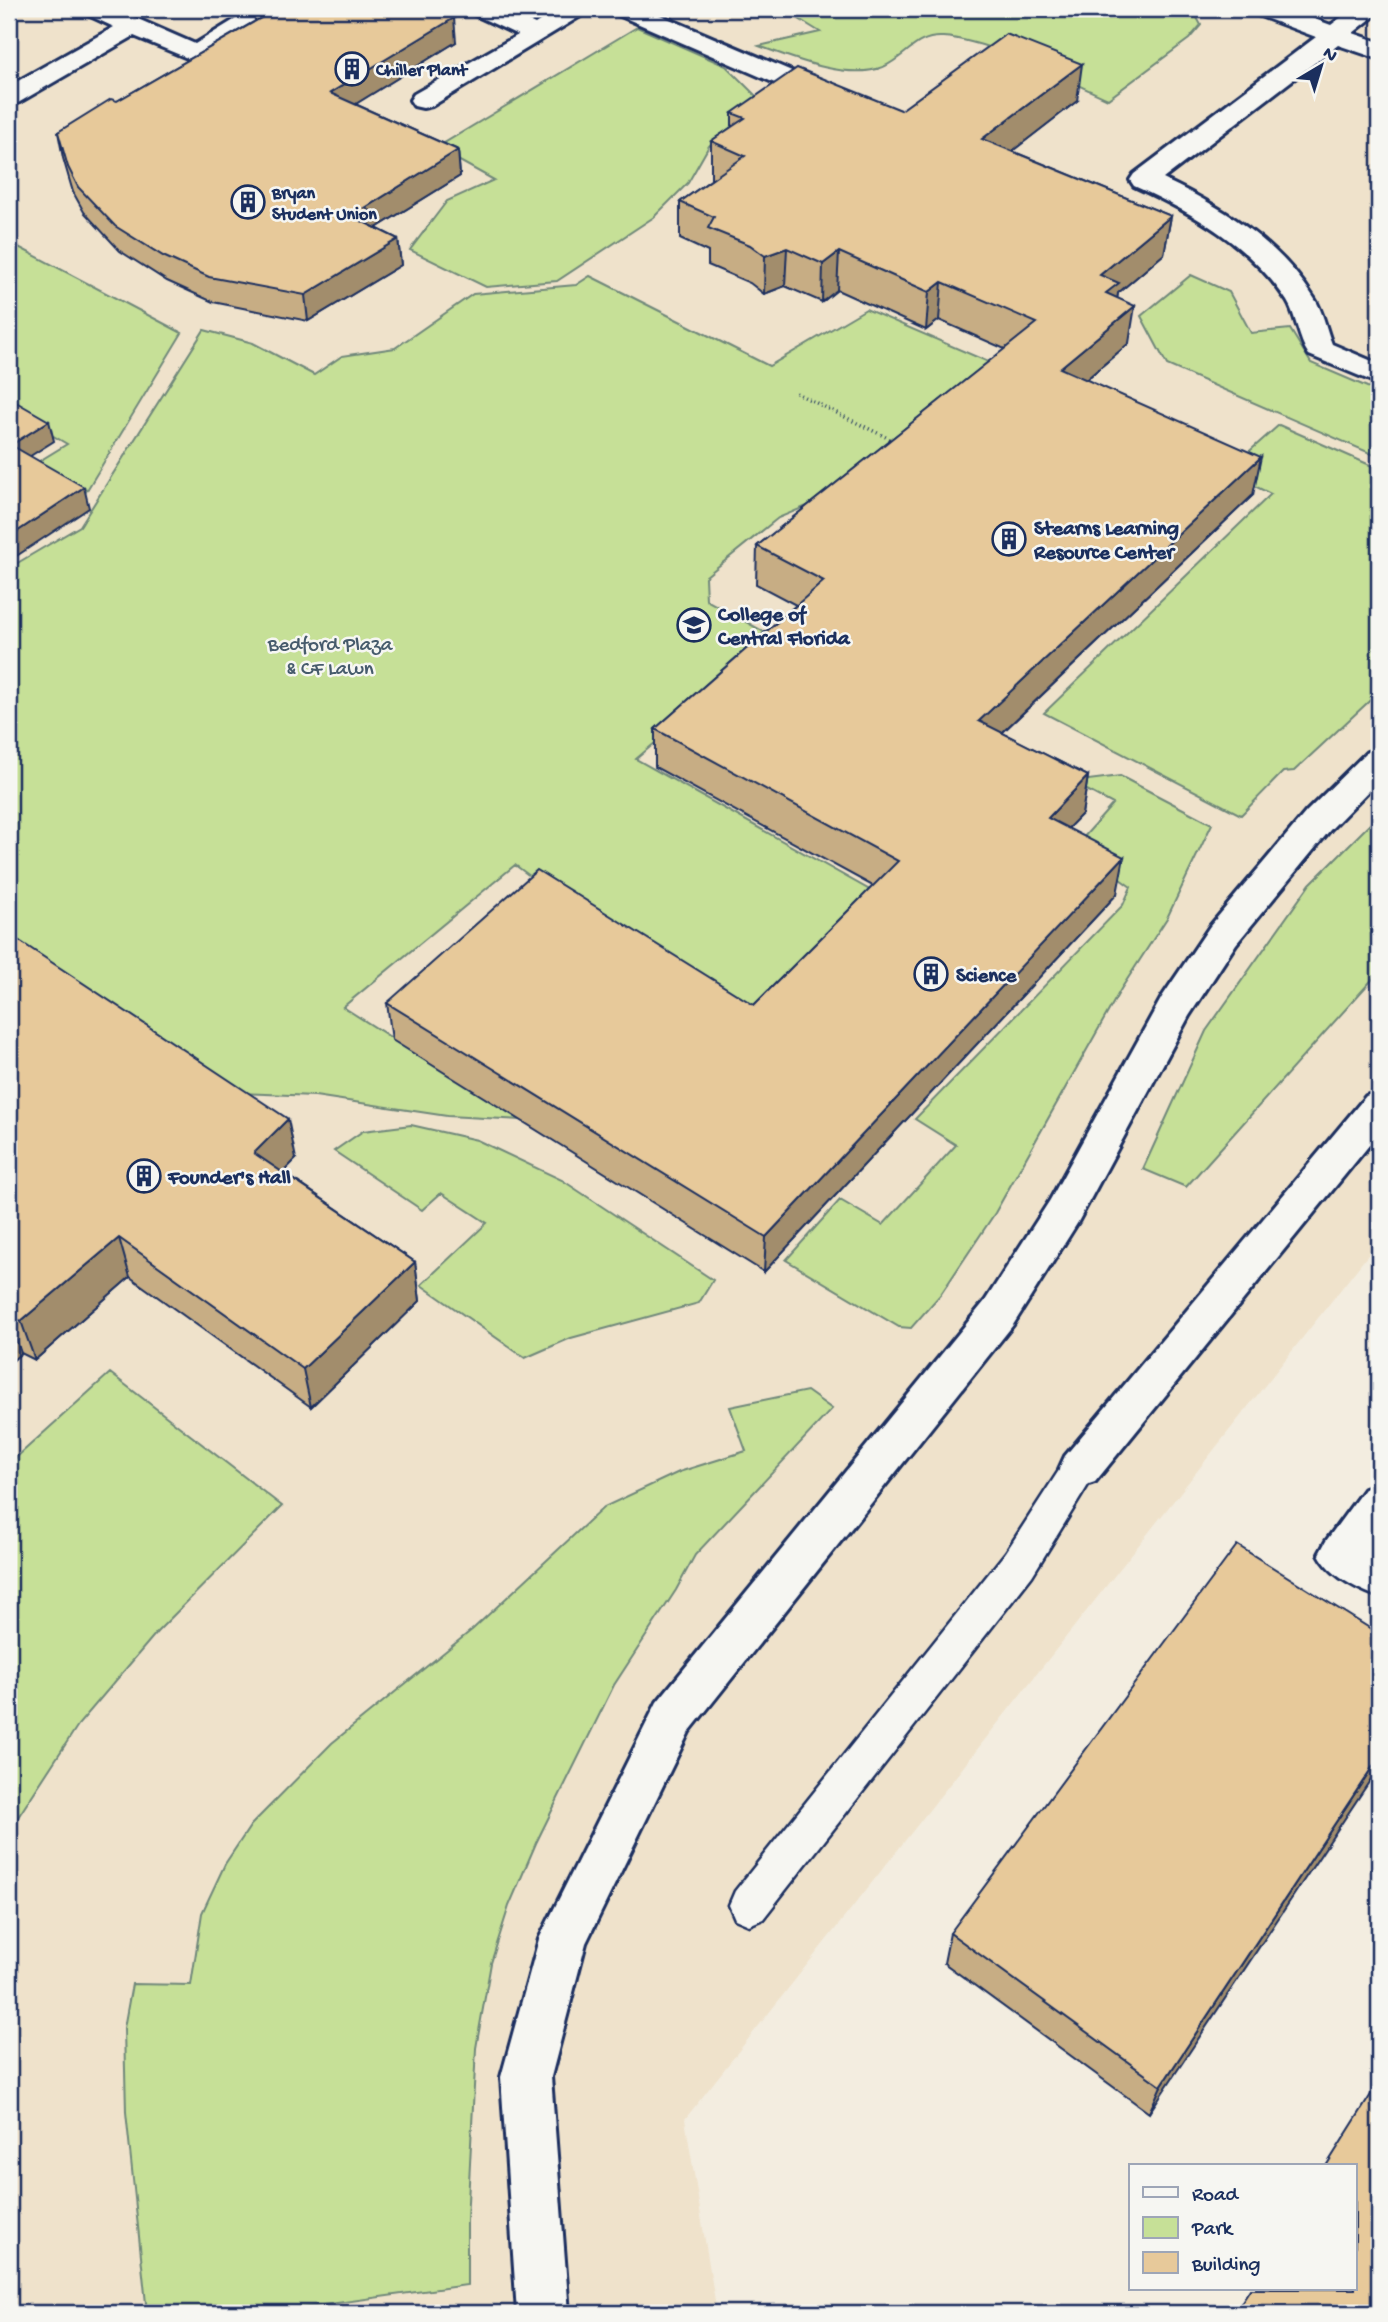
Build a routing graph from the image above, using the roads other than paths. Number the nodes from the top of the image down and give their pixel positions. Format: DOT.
graph roads {
  1 [pos="95,9"];
  2 [pos="269,9"];
  3 [pos="482,9"];
  4 [pos="575,9"];
  5 [pos="625,9"];
  6 [pos="1264,9"];
  7 [pos="1368,9"];
  8 [pos="144,31"];
  9 [pos="537,34"];
  10 [pos="1335,35"];
  11 [pos="1379,51"];
  12 [pos="9,97"];
  13 [pos="423,100"];
  14 [pos="858,109"];
  15 [pos="1379,375"];
  16 [pos="1379,761"];
  17 [pos="1379,1106"];
  18 [pos="1080,1469"];
  19 [pos="1379,1502"];
  20 [pos="1379,1578"];
  21 [pos="749,1905"];
  22 [pos="542,2304"];
  1 -- 8 [label="street"];
  2 -- 8 [label="street"];
  3 -- 9 [label="street"];
  4 -- 9 [label="street"];
  5 -- 14 [label="street"];
  6 -- 10 [label="street"];
  7 -- 10 [label="street"];
  8 -- 12 [label="street"];
  9 -- 13 [label="street"];
  10 -- 11 [label="street"];
  10 -- 15 [label="street"];
  16 -- 22 [label="street"];
  17 -- 18 [label="street"];
  18 -- 21 [label="lane"];
  19 -- 20 [label="street"];
}
